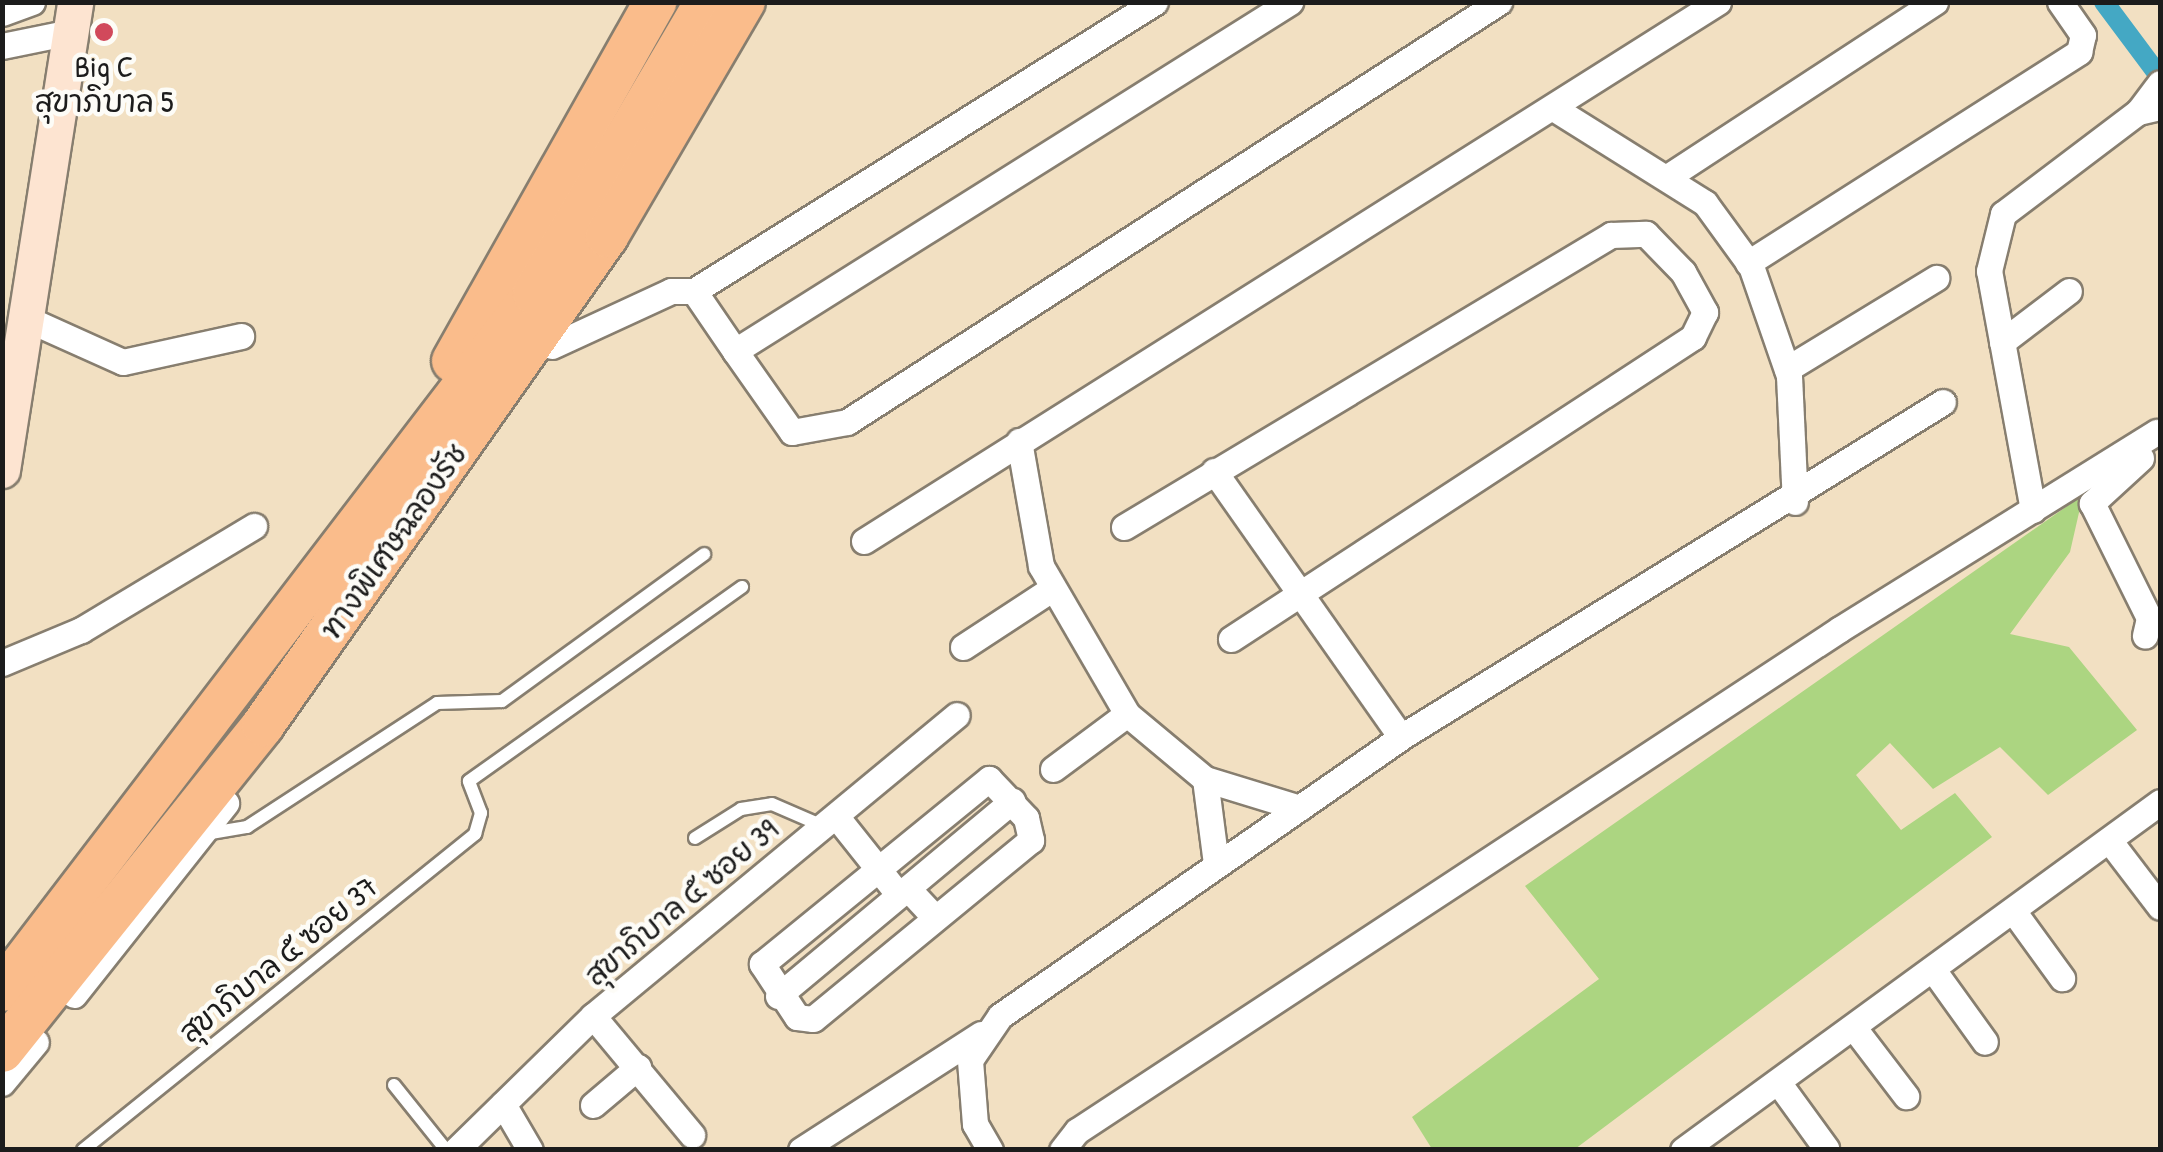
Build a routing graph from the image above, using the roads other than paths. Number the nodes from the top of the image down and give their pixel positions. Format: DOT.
graph roads {
  1 [pos="32,2"];
  2 [pos="655,2"];
  3 [pos="706,2"];
  4 [pos="744,2"];
  5 [pos="763,2"];
  6 [pos="1155,2"];
  7 [pos="1290,2"];
  8 [pos="1500,2"];
  9 [pos="1718,2"];
  10 [pos="1934,2"];
  11 [pos="2060,2"];
  12 [pos="2,13"];
  13 [pos="73,17"];
  14 [pos="2,46"];
  15 [pos="2151,102"];
  16 [pos="1555,110"];
  17 [pos="1669,176"];
  18 [pos="1748,262"];
  19 [pos="1936,278"];
  20 [pos="694,291"];
  21 [pos="2070,291"];
  22 [pos="25,318"];
  23 [pos="241,336"];
  24 [pos="2002,342"];
  25 [pos="552,346"];
  26 [pos="735,352"];
  27 [pos="1786,369"];
  28 [pos="1943,402"];
  29 [pos="2159,437"];
  30 [pos="1019,441"];
  31 [pos="3,462"];
  32 [pos="1214,471"];
  33 [pos="1795,502"];
  34 [pos="2033,510"];
  35 [pos="254,526"];
  36 [pos="1124,527"];
  37 [pos="864,541"];
  38 [pos="704,554"];
  39 [pos="742,587"];
  40 [pos="1050,590"];
  41 [pos="1302,590"];
  42 [pos="286,622"];
  43 [pos="2145,636"];
  44 [pos="1232,639"];
  45 [pos="963,647"];
  46 [pos="2,664"];
  47 [pos="1127,714"];
  48 [pos="957,715"];
  49 [pos="1402,736"];
  50 [pos="1052,768"];
  51 [pos="1205,779"];
  52 [pos="1012,801"];
  53 [pos="2160,802"];
  54 [pos="1300,808"];
  55 [pos="830,821"];
  56 [pos="203,835"];
  57 [pos="695,838"];
  58 [pos="2110,840"];
  59 [pos="1216,864"];
  60 [pos="876,868"];
  61 [pos="906,890"];
  62 [pos="2160,906"];
  63 [pos="2014,912"];
  64 [pos="935,918"];
  65 [pos="1934,971"];
  66 [pos="2062,978"];
  67 [pos="2,990"];
  68 [pos="778,996"];
  69 [pos="593,1016"];
  70 [pos="1854,1028"];
  71 [pos="980,1034"];
  72 [pos="1985,1042"];
  73 [pos="2,1051"];
  74 [pos="638,1068"];
  75 [pos="1778,1082"];
  76 [pos="2,1083"];
  77 [pos="394,1085"];
  78 [pos="1906,1096"];
  79 [pos="503,1104"];
  80 [pos="593,1106"];
  81 [pos="692,1136"];
  82 [pos="1713,1141"];
  83 [pos="1826,1148"];
  84 [pos="83,1150"];
  85 [pos="446,1150"];
  86 [pos="456,1150"];
  87 [pos="530,1150"];
  88 [pos="801,1150"];
  89 [pos="990,1150"];
  90 [pos="1062,1150"];
  91 [pos="1683,1150"];
  1 -- 12 [label="street"];
  2 -- 42 [label="highway"];
  3 -- 42 [label="highway, ทางพิเศษฉลองรัช"];
  4 -- 73 [label="highway, ทางพิเศษฉลองรัช"];
  5 -- 25 [label="street"];
  6 -- 20 [label="street"];
  7 -- 26 [label="street"];
  8 -- 26 [label="street"];
  9 -- 16 [label="street"];
  10 -- 17 [label="street"];
  11 -- 18 [label="street"];
  13 -- 14 [label="street"];
  13 -- 22 [label="main road"];
  15 -- 24 [label="street"];
  16 -- 17 [label="street"];
  16 -- 30 [label="street"];
  17 -- 18 [label="street"];
  18 -- 27 [label="street"];
  19 -- 27 [label="street"];
  20 -- 25 [label="street"];
  20 -- 26 [label="street"];
  21 -- 24 [label="street"];
  22 -- 23 [label="street"];
  22 -- 31 [label="main road"];
  24 -- 34 [label="street"];
  25 -- 56 [label="street"];
  27 -- 33 [label="street"];
  28 -- 33 [label="street"];
  29 -- 34 [label="street"];
  29 -- 43 [label="street"];
  30 -- 37 [label="street"];
  30 -- 40 [label="street"];
  32 -- 36 [label="street"];
  32 -- 41 [label="street"];
  32 -- 41 [label="street"];
  33 -- 49 [label="street"];
  34 -- 90 [label="street"];
  35 -- 46 [label="street"];
  38 -- 56 [label="lane"];
  39 -- 84 [label="lane, สุขาภิบาล ๕ ซอย 37"];
  40 -- 45 [label="street"];
  40 -- 47 [label="street"];
  41 -- 44 [label="street"];
  41 -- 49 [label="street"];
  42 -- 67 [label="highway, ทางพิเศษฉลองรัช"];
  47 -- 50 [label="street"];
  47 -- 51 [label="street"];
  48 -- 55 [label="street, สุขาภิบาล ๕ ซอย 39"];
  49 -- 54 [label="street"];
  51 -- 54 [label="street"];
  51 -- 59 [label="street"];
  52 -- 60 [label="street"];
  52 -- 61 [label="street"];
  52 -- 64 [label="street"];
  53 -- 58 [label="street"];
  54 -- 59 [label="street"];
  55 -- 57 [label="lane"];
  55 -- 60 [label="street"];
  55 -- 69 [label="street, สุขาภิบาล ๕ ซอย 39"];
  56 -- 76 [label="street"];
  58 -- 62 [label="street"];
  58 -- 63 [label="street"];
  59 -- 71 [label="street"];
  60 -- 61 [label="street"];
  60 -- 68 [label="street"];
  61 -- 64 [label="street"];
  61 -- 68 [label="street"];
  63 -- 65 [label="street"];
  63 -- 66 [label="street"];
  64 -- 68 [label="street"];
  65 -- 70 [label="street"];
  65 -- 72 [label="street"];
  69 -- 74 [label="street"];
  69 -- 79 [label="street, สุขาภิบาล ๕ ซอย 39"];
  70 -- 75 [label="street"];
  70 -- 78 [label="street"];
  71 -- 88 [label="street"];
  71 -- 89 [label="street"];
  74 -- 80 [label="street"];
  74 -- 81 [label="street"];
  75 -- 82 [label="street"];
  75 -- 83 [label="street"];
  77 -- 85 [label="lane"];
  79 -- 86 [label="street, สุขาภิบาล ๕ ซอย 39"];
  79 -- 87 [label="street"];
  82 -- 91 [label="street"];
}
